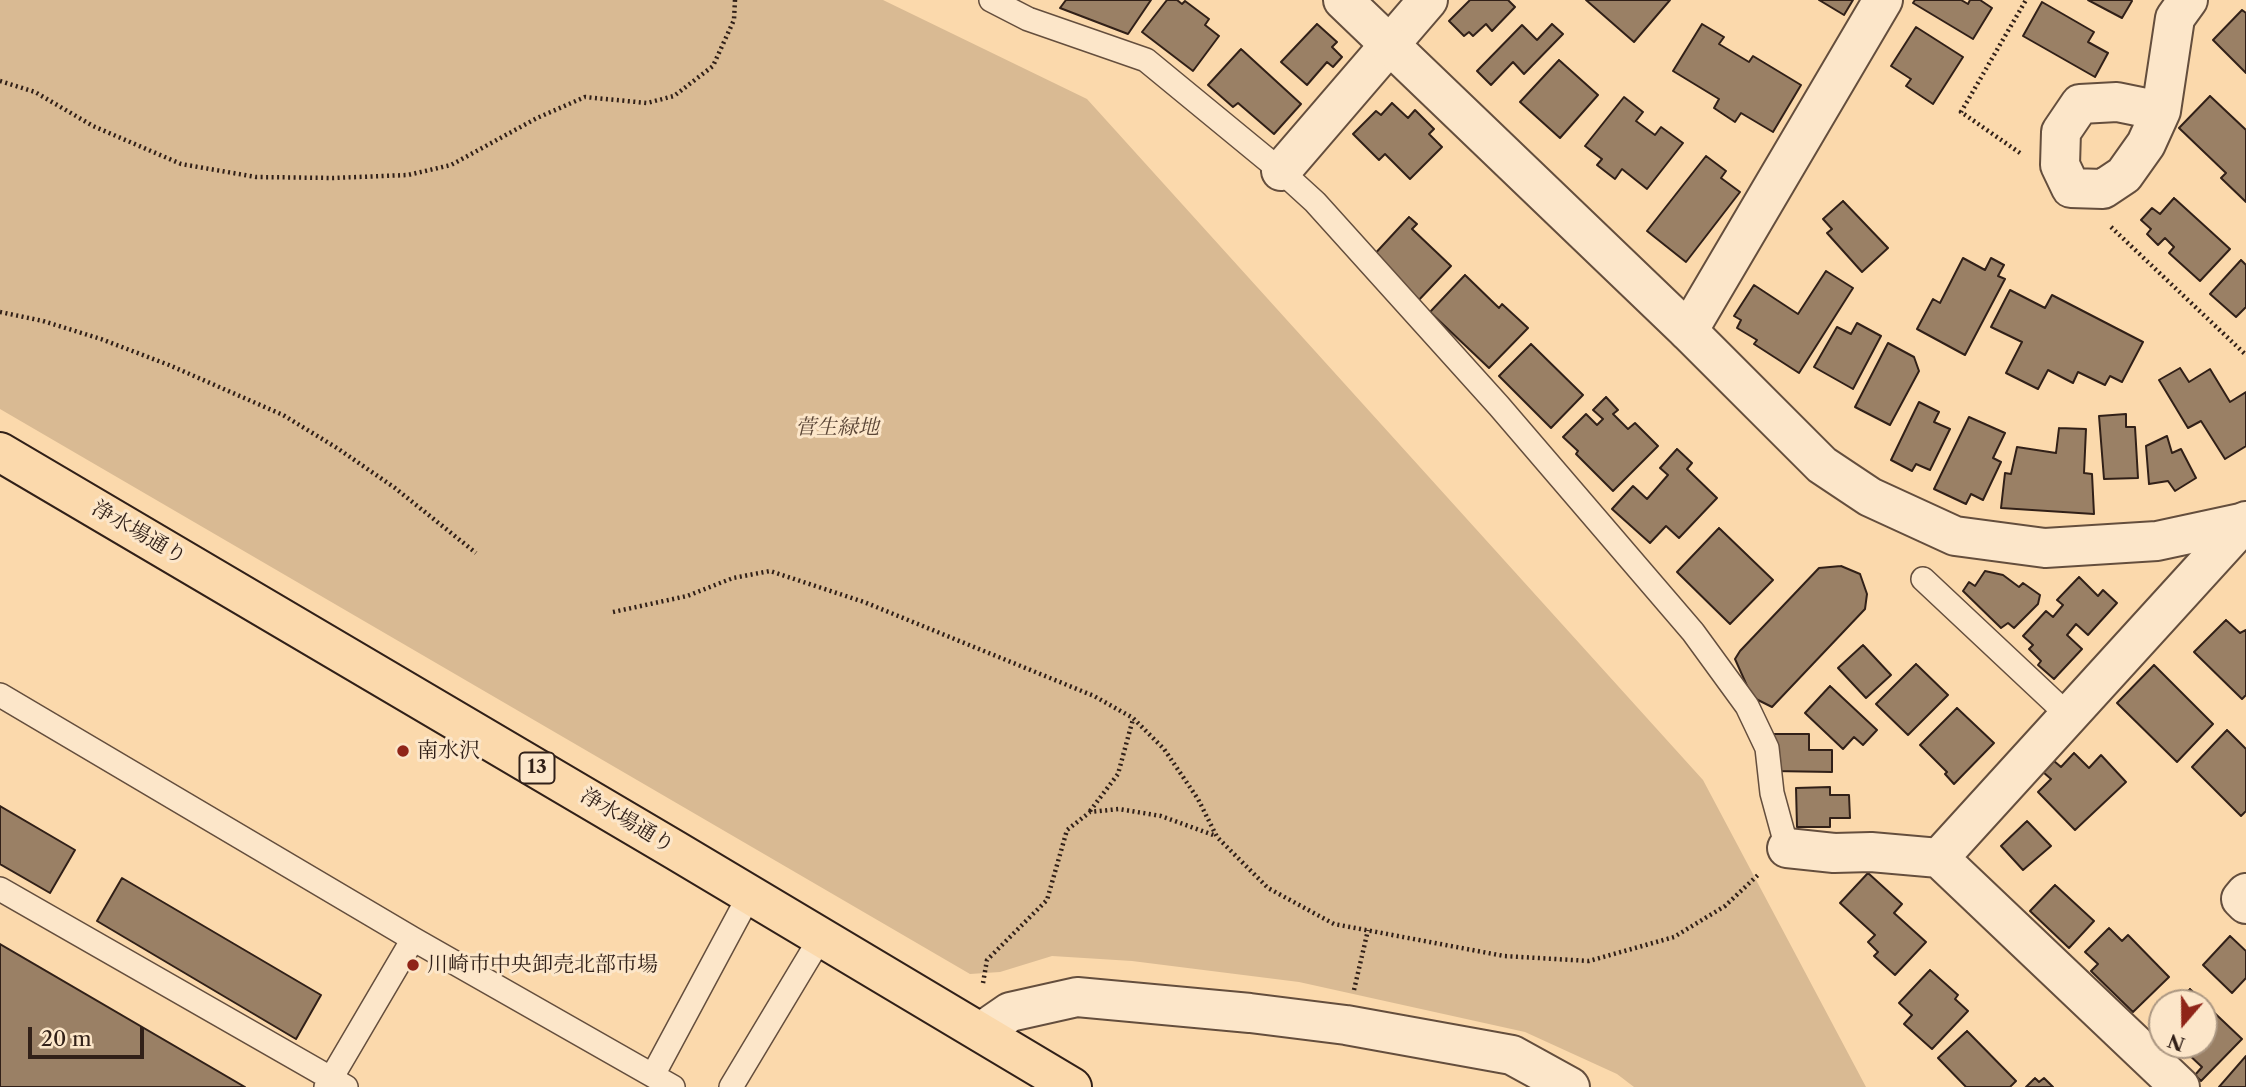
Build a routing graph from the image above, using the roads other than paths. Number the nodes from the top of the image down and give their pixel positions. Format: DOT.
graph roads {
  1 [pos="991,0"];
  2 [pos="1343,0"];
  3 [pos="1428,0"];
  4 [pos="1883,0"];
  5 [pos="2188,0"];
  6 [pos="1389,44"];
  7 [pos="2161,111"];
  8 [pos="1281,171"];
  9 [pos="1688,331"];
  10 [pos="0,452"];
  11 [pos="2245,522"];
  12 [pos="1923,579"];
  13 [pos="0,695"];
  14 [pos="2069,716"];
  15 [pos="1787,848"];
  16 [pos="1939,858"];
  17 [pos="0,889"];
  18 [pos="2246,893"];
  19 [pos="749,896"];
  20 [pos="2246,904"];
  21 [pos="821,937"];
  22 [pos="413,939"];
  23 [pos="981,1032"];
  24 [pos="653,1075"];
  25 [pos="334,1084"];
  26 [pos="673,1087"];
  27 [pos="731,1087"];
  28 [pos="1072,1087"];
  29 [pos="1570,1087"];
  30 [pos="2180,1087"];
  1 -- 8 [label="lane"];
  2 -- 6 [label="street"];
  3 -- 6 [label="street"];
  4 -- 9 [label="street"];
  5 -- 7 [label="street"];
  6 -- 8 [label="street"];
  6 -- 9 [label="street"];
  8 -- 15 [label="lane"];
  9 -- 11 [label="street"];
  10 -- 19 [label="main road, 浄水場通り / 13"];
  11 -- 14 [label="street"];
  12 -- 14 [label="lane"];
  13 -- 22 [label="lane"];
  14 -- 16 [label="street"];
  15 -- 16 [label="street"];
  16 -- 30 [label="street"];
  17 -- 25 [label="lane"];
  18 -- 20 [label="street"];
  19 -- 21 [label="main road, 浄水場通り / 13"];
  19 -- 24 [label="lane"];
  21 -- 23 [label="main road, 浄水場通り / 13"];
  21 -- 27 [label="lane"];
  22 -- 24 [label="lane"];
  22 -- 25 [label="lane"];
  23 -- 28 [label="main road, 浄水場通り / 13"];
  23 -- 29 [label="street"];
  24 -- 26 [label="lane"];
}
